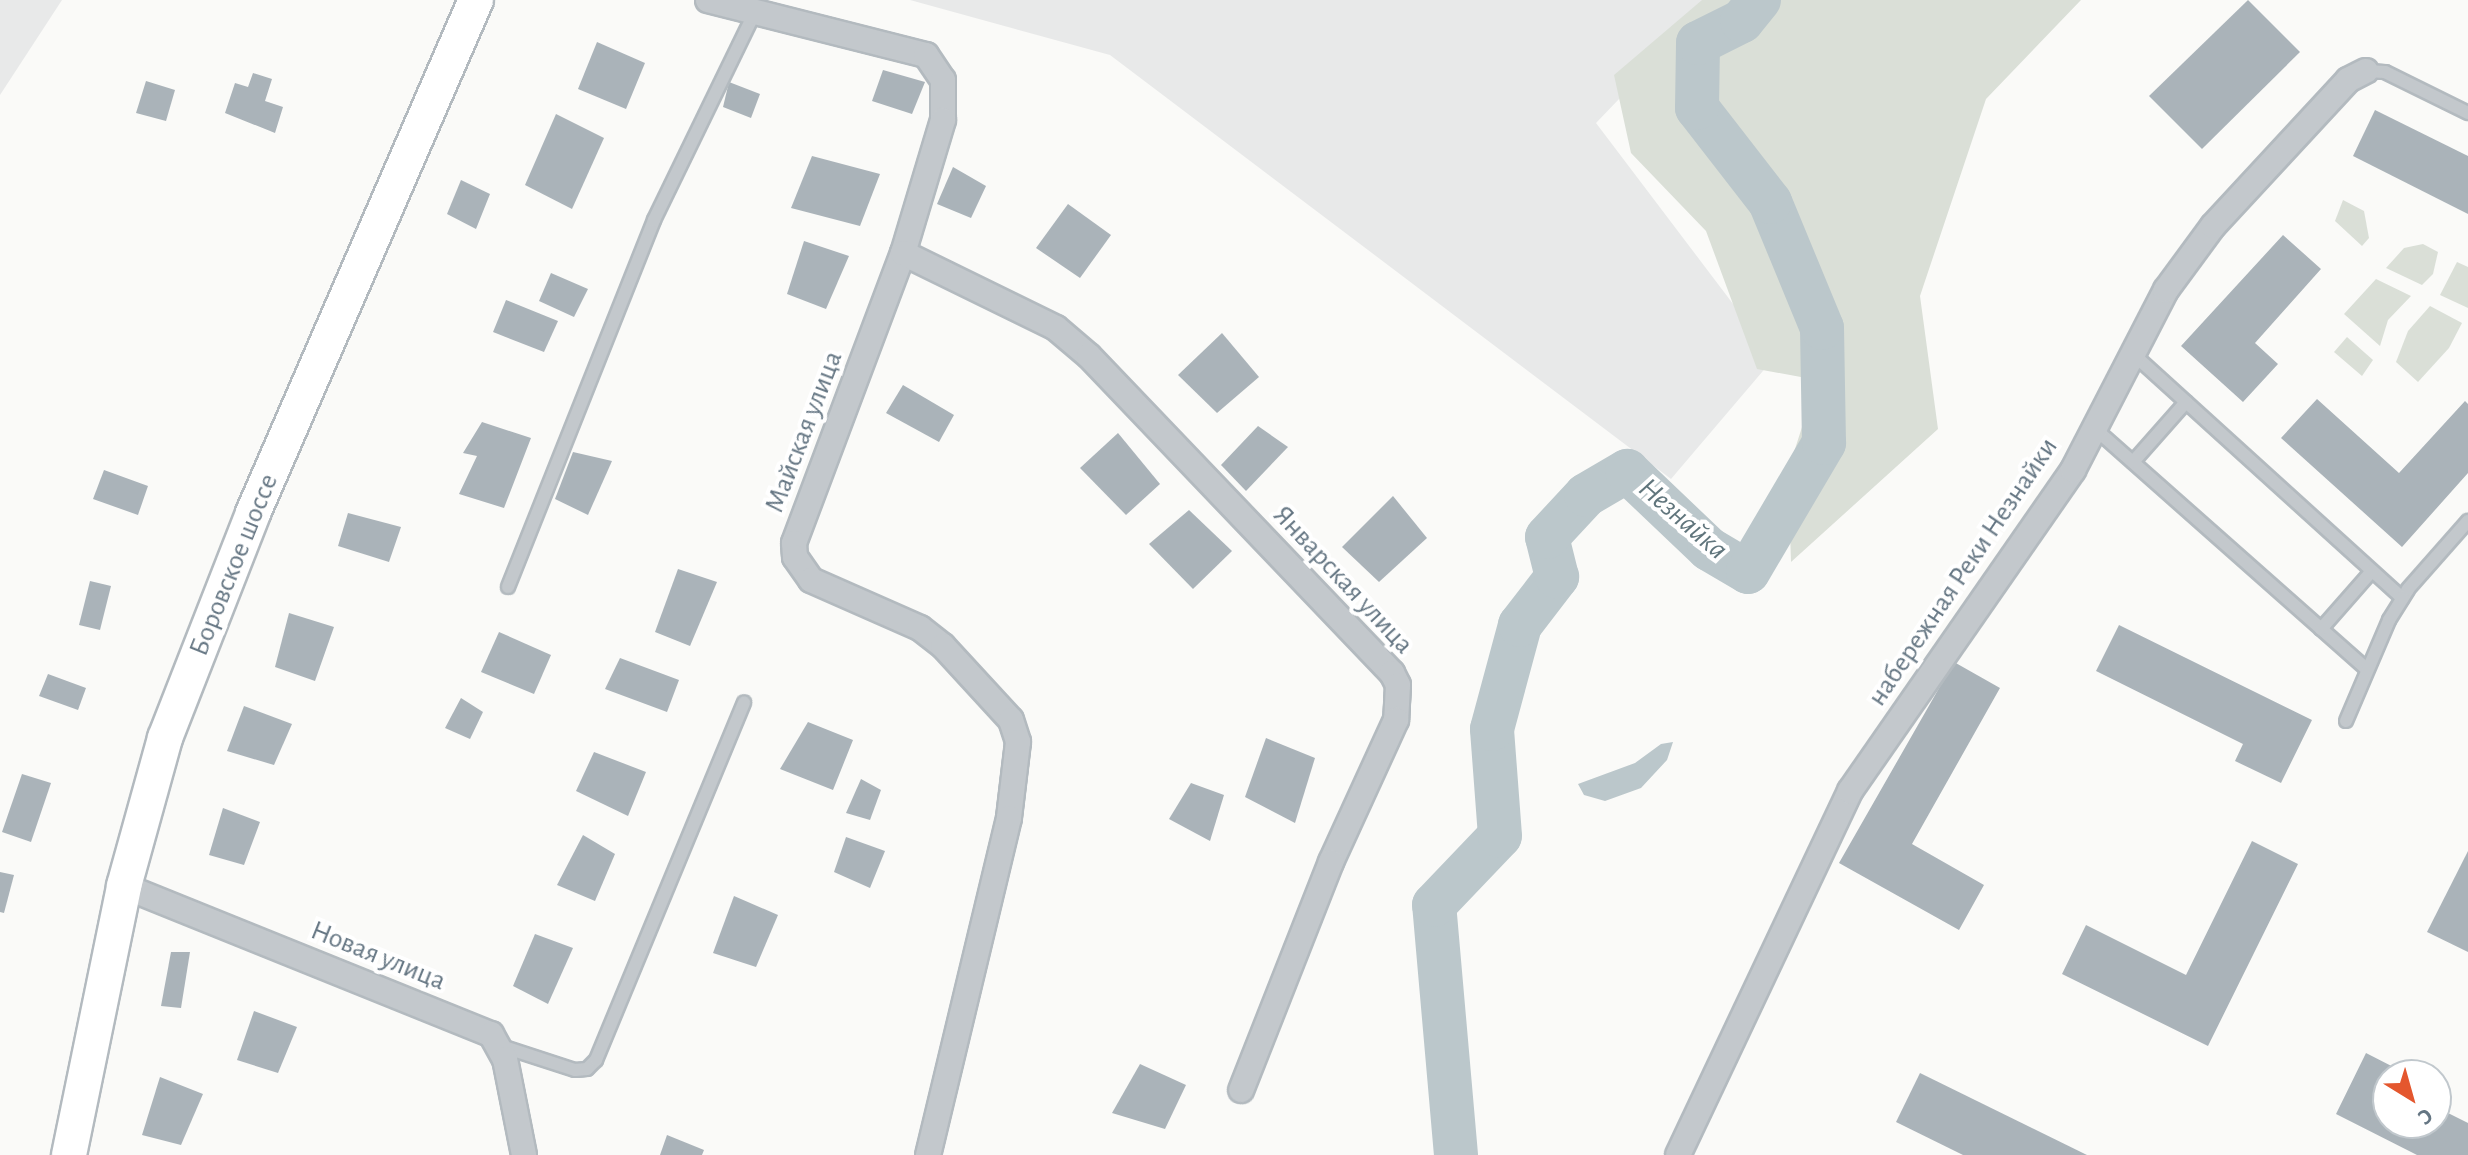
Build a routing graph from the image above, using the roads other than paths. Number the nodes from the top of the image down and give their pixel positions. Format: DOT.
graph roads {
  1 [pos="476,0"];
  2 [pos="708,0"];
  3 [pos="754,14"];
  4 [pos="2366,71"];
  5 [pos="2468,113"];
  6 [pos="903,253"];
  7 [pos="2132,353"];
  8 [pos="2186,402"];
  9 [pos="2093,427"];
  10 [pos="2133,462"];
  11 [pos="2468,521"];
  12 [pos="2372,571"];
  13 [pos="508,587"];
  14 [pos="2402,598"];
  15 [pos="2321,629"];
  16 [pos="2365,668"];
  17 [pos="744,702"];
  18 [pos="2346,721"];
  19 [pos="124,886"];
  20 [pos="501,1046"];
  21 [pos="1241,1090"];
  22 [pos="69,1155"];
  23 [pos="524,1155"];
  24 [pos="928,1155"];
  25 [pos="1678,1155"];
  1 -- 19 [label="main road, Боровское шоссе"];
  2 -- 3 [label="street"];
  3 -- 6 [label="street, Майская улица"];
  3 -- 13 [label="lane"];
  4 -- 5 [label="lane"];
  4 -- 7 [label="street, набережная Реки Незнайки"];
  6 -- 21 [label="street, Январская улица"];
  6 -- 24 [label="street, Майская улица"];
  7 -- 8 [label="lane"];
  7 -- 9 [label="street, набережная Реки Незнайки"];
  8 -- 10 [label="lane"];
  8 -- 12 [label="lane"];
  9 -- 10 [label="lane"];
  9 -- 25 [label="street, набережная Реки Незнайки"];
  10 -- 15 [label="lane"];
  11 -- 14 [label="lane"];
  12 -- 14 [label="lane"];
  12 -- 15 [label="lane"];
  14 -- 16 [label="lane"];
  15 -- 16 [label="lane"];
  16 -- 18 [label="lane"];
  17 -- 20 [label="lane"];
  19 -- 20 [label="street, Новая улица"];
  19 -- 22 [label="main road, Боровское шоссе"];
  20 -- 23 [label="street"];
}
